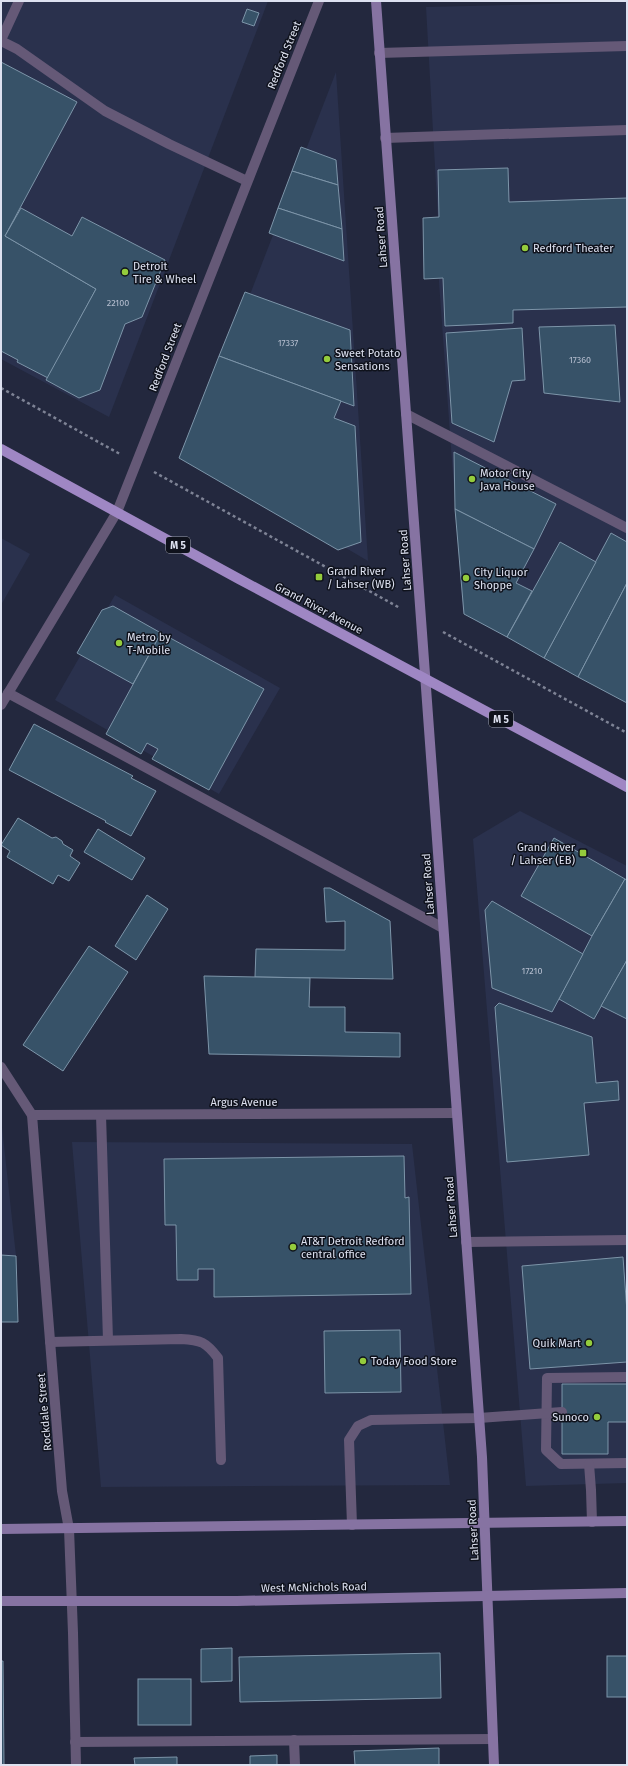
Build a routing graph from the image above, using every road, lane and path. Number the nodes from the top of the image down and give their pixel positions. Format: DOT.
graph roads {
  1 [pos="19,1"];
  2 [pos="318,1"];
  3 [pos="376,1"];
  4 [pos="1,41"];
  5 [pos="627,46"];
  6 [pos="379,53"];
  7 [pos="627,130"];
  8 [pos="385,138"];
  9 [pos="247,181"];
  10 [pos="1,388"];
  11 [pos="406,414"];
  12 [pos="1,449"];
  13 [pos="136,463"];
  14 [pos="117,512"];
  15 [pos="627,528"];
  16 [pos="422,620"];
  17 [pos="426,679"];
  18 [pos="8,694"];
  19 [pos="1,705"];
  20 [pos="627,733"];
  21 [pos="627,786"];
  22 [pos="444,928"];
  23 [pos="1,1067"];
  24 [pos="4,1078"];
  25 [pos="456,1113"];
  26 [pos="32,1114"];
  27 [pos="101,1114"];
  28 [pos="627,1240"];
  29 [pos="466,1242"];
  30 [pos="108,1340"];
  31 [pos="50,1342"];
  32 [pos="627,1376"];
  33 [pos="547,1412"];
  34 [pos="562,1412"];
  35 [pos="479,1418"];
  36 [pos="221,1460"];
  37 [pos="627,1463"];
  38 [pos="588,1464"];
  39 [pos="627,1521"];
  40 [pos="592,1522"];
  41 [pos="484,1524"];
  42 [pos="352,1525"];
  43 [pos="1,1529"];
  44 [pos="69,1529"];
  45 [pos="627,1593"];
  46 [pos="488,1596"];
  47 [pos="71,1600"];
  48 [pos="1,1601"];
  49 [pos="493,1739"];
  50 [pos="294,1740"];
  51 [pos="75,1742"];
  52 [pos="76,1765"];
  53 [pos="295,1765"];
  54 [pos="494,1765"];
  1 -- 4 [label="street"];
  2 -- 9 [label="street, Redford Street"];
  3 -- 6 [label="main road, Lahser Road"];
  4 -- 9 [label="street"];
  5 -- 6 [label="street"];
  6 -- 8 [label="main road, Lahser Road"];
  7 -- 8 [label="street"];
  8 -- 11 [label="main road, Lahser Road"];
  9 -- 13 [label="street, Redford Street"];
  10 -- 13 [label="path"];
  11 -- 15 [label="street"];
  11 -- 16 [label="main road, Lahser Road"];
  12 -- 14 [label="main road, Grand River Avenue / M 5"];
  13 -- 14 [label="street, Redford Street"];
  13 -- 16 [label="path"];
  14 -- 17 [label="main road, Grand River Avenue / M 5"];
  14 -- 18 [label="street, Redford Street"];
  16 -- 17 [label="main road, Lahser Road"];
  16 -- 20 [label="path"];
  17 -- 21 [label="main road, Grand River Avenue / M 5"];
  17 -- 22 [label="main road, Lahser Road"];
  18 -- 19 [label="street, Redford Street"];
  18 -- 22 [label="street"];
  22 -- 25 [label="main road, Lahser Road"];
  23 -- 24 [label="street, Rockdale Street"];
  24 -- 26 [label="street, Rockdale Street"];
  25 -- 27 [label="street, Argus Avenue"];
  25 -- 29 [label="main road, Lahser Road"];
  26 -- 27 [label="street, Argus Avenue"];
  26 -- 31 [label="street, Rockdale Street"];
  27 -- 30 [label="street"];
  28 -- 29 [label="street"];
  29 -- 35 [label="main road, Lahser Road"];
  30 -- 31 [label="street"];
  30 -- 36 [label="street"];
  31 -- 44 [label="street, Rockdale Street"];
  32 -- 33 [label="street"];
  33 -- 34 [label="street"];
  33 -- 35 [label="street"];
  33 -- 38 [label="street"];
  35 -- 41 [label="main road, Lahser Road"];
  35 -- 42 [label="street"];
  37 -- 38 [label="street"];
  38 -- 40 [label="street"];
  39 -- 40 [label="main road"];
  40 -- 41 [label="main road"];
  41 -- 42 [label="main road"];
  41 -- 46 [label="main road, Lahser Road"];
  42 -- 44 [label="main road"];
  43 -- 44 [label="main road"];
  44 -- 47 [label="street, Rockdale Street"];
  45 -- 46 [label="main road, West McNichols Road"];
  46 -- 47 [label="main road, West McNichols Road"];
  46 -- 49 [label="main road, Lahser Road"];
  47 -- 48 [label="main road, West McNichols Road"];
  47 -- 51 [label="street, Rockdale Street"];
  49 -- 50 [label="street"];
  49 -- 54 [label="main road, Lahser Road"];
  50 -- 51 [label="street"];
  50 -- 53 [label="street"];
  51 -- 52 [label="street, Rockdale Street"];
}
